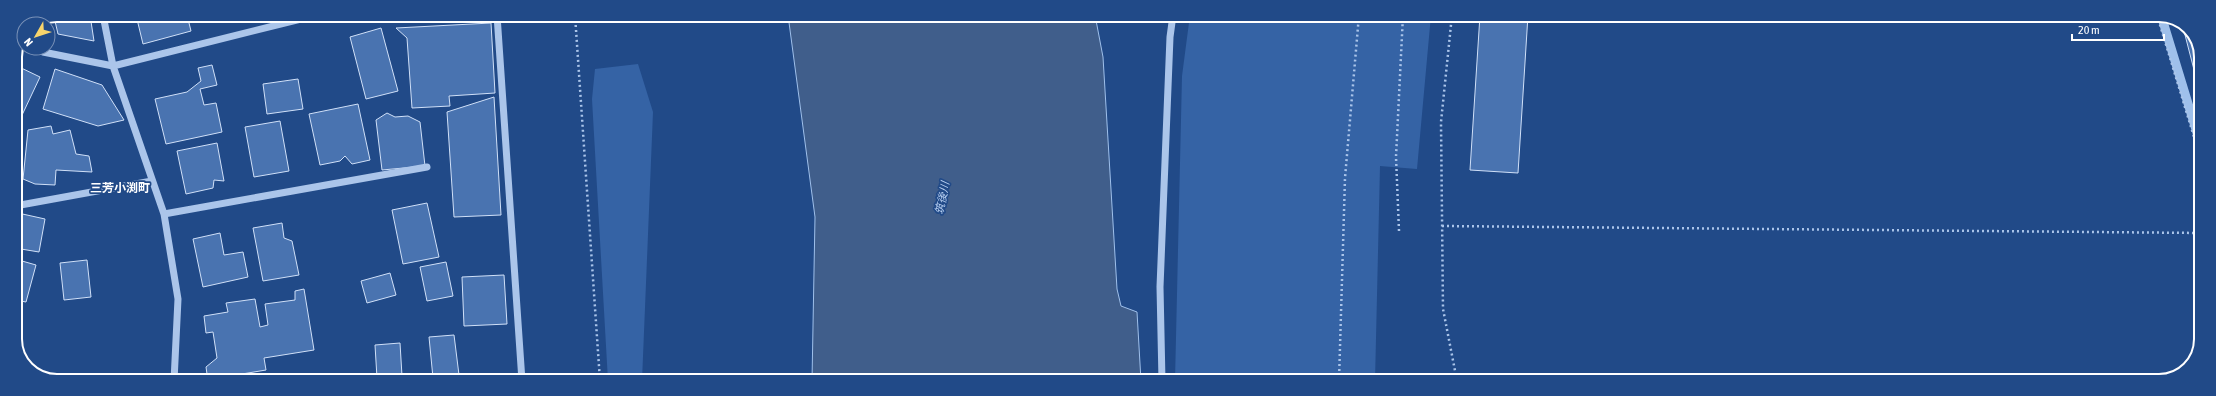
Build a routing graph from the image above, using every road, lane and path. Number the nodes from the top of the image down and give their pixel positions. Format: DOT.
graph roads {
  1 [pos="104,22"];
  2 [pos="289,22"];
  3 [pos="497,22"];
  4 [pos="575,22"];
  5 [pos="1172,22"];
  6 [pos="1358,22"];
  7 [pos="1403,22"];
  8 [pos="1451,22"];
  9 [pos="2159,22"];
  10 [pos="56,55"];
  11 [pos="113,66"];
  12 [pos="2194,137"];
  13 [pos="427,167"];
  14 [pos="152,181"];
  15 [pos="22,205"];
  16 [pos="164,214"];
  17 [pos="1442,226"];
  18 [pos="1399,231"];
  19 [pos="2194,233"];
  20 [pos="174,374"];
  21 [pos="522,374"];
  22 [pos="600,374"];
  23 [pos="1162,374"];
  24 [pos="1339,374"];
  25 [pos="1456,374"];
  1 -- 11 [label="street"];
  2 -- 11 [label="street"];
  3 -- 21 [label="street"];
  4 -- 22 [label="path"];
  5 -- 23 [label="street"];
  6 -- 24 [label="path"];
  7 -- 18 [label="path"];
  8 -- 17 [label="path"];
  9 -- 12 [label="path"];
  10 -- 11 [label="street"];
  11 -- 14 [label="street"];
  13 -- 16 [label="street"];
  14 -- 15 [label="street"];
  14 -- 16 [label="street"];
  16 -- 20 [label="street"];
  17 -- 19 [label="path"];
  17 -- 25 [label="path"];
}
